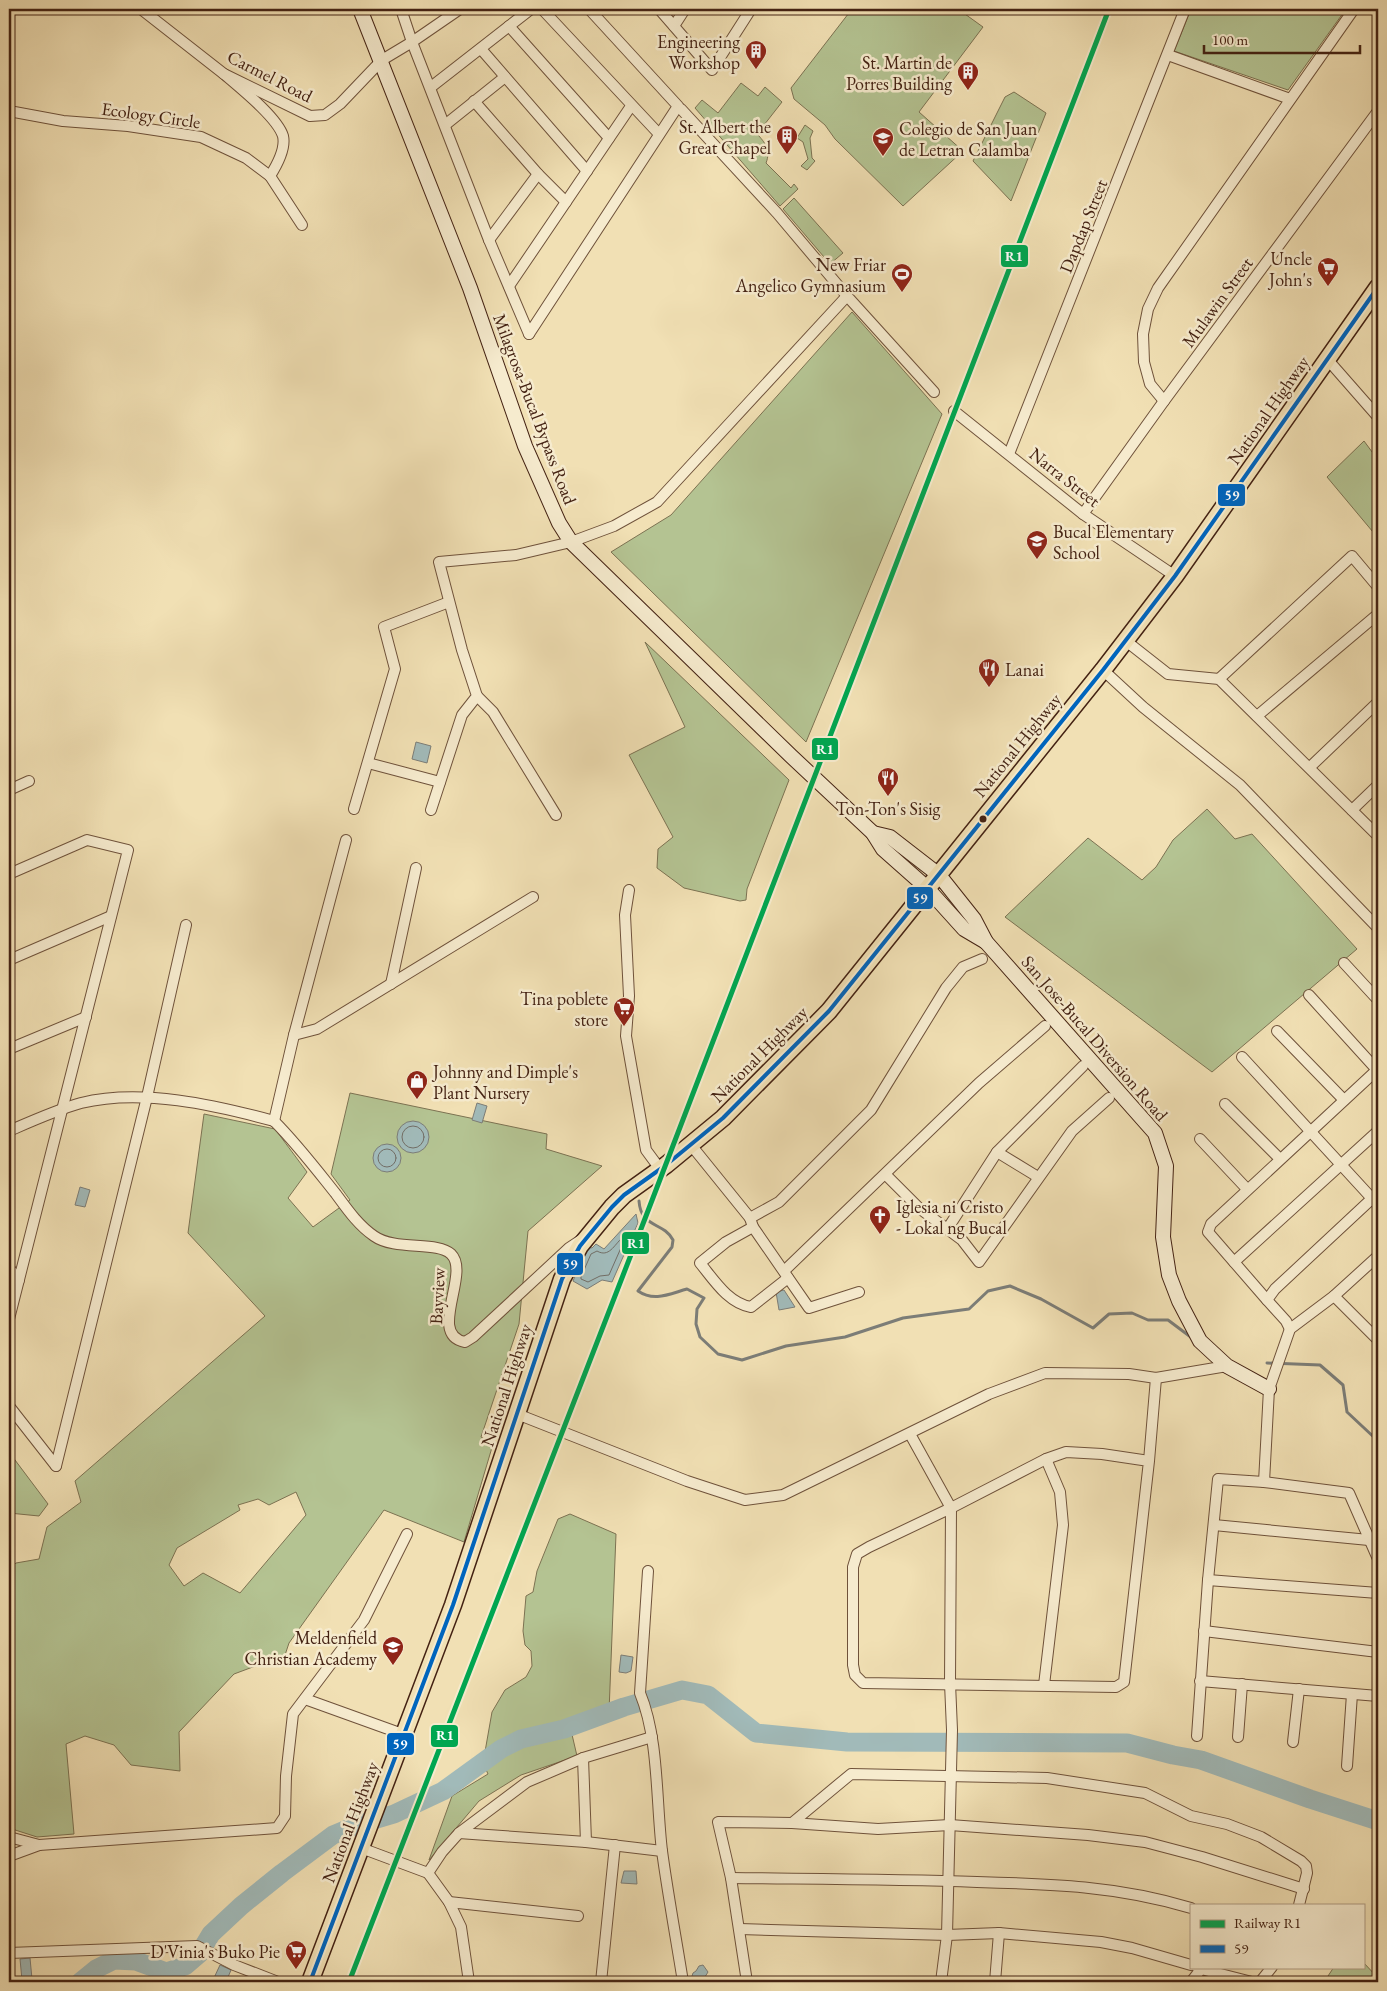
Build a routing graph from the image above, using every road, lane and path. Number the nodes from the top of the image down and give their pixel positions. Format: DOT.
graph roads {
  1 [pos="141,9"];
  2 [pos="360,9"];
  3 [pos="402,9"];
  4 [pos="460,9"];
  5 [pos="531,9"];
  6 [pos="542,9"];
  7 [pos="589,9"];
  8 [pos="659,9"];
  9 [pos="685,9"];
  10 [pos="751,9"];
  11 [pos="1185,9"];
  12 [pos="1354,9"];
  13 [pos="508,26"];
  14 [pos="674,26"];
  15 [pos="412,42"];
  16 [pos="481,49"];
  17 [pos="1168,55"];
  18 [pos="382,60"];
  19 [pos="224,74"];
  20 [pos="505,77"];
  21 [pos="431,87"];
  22 [pos="1290,99"];
  23 [pos="474,101"];
  24 [pos="631,106"];
  25 [pos="681,109"];
  26 [pos="1378,110"];
  27 [pos="9,111"];
  28 [pos="445,124"];
  29 [pos="659,134"];
  30 [pos="609,138"];
  31 [pos="587,171"];
  32 [pos="538,174"];
  33 [pos="270,176"];
  34 [pos="566,202"];
  35 [pos="302,225"];
  36 [pos="490,240"];
  37 [pos="509,286"];
  38 [pos="1378,287"];
  39 [pos="846,296"];
  40 [pos="1328,360"];
  41 [pos="934,392"];
  42 [pos="1164,401"];
  43 [pos="954,411"];
  44 [pos="1378,417"];
  45 [pos="1009,454"];
  46 [pos="1083,514"];
  47 [pos="571,542"];
  48 [pos="1174,576"];
  49 [pos="1378,587"];
  50 [pos="449,602"];
  51 [pos="1378,614"];
  52 [pos="1126,641"];
  53 [pos="1103,670"];
  54 [pos="1219,679"];
  55 [pos="477,696"];
  56 [pos="1378,702"];
  57 [pos="1257,716"];
  58 [pos="368,763"];
  59 [pos="1310,766"];
  60 [pos="29,781"];
  61 [pos="440,782"];
  62 [pos="1378,785"];
  63 [pos="9,790"];
  64 [pos="354,809"];
  65 [pos="431,810"];
  66 [pos="1352,810"];
  67 [pos="556,815"];
  68 [pos="874,833"];
  69 [pos="1378,836"];
  70 [pos="346,840"];
  71 [pos="416,868"];
  72 [pos="9,874"];
  73 [pos="939,875"];
  74 [pos="928,888"];
  75 [pos="628,890"];
  76 [pos="533,897"];
  77 [pos="111,916"];
  78 [pos="186,925"];
  79 [pos="1378,928"];
  80 [pos="986,942"];
  81 [pos="982,959"];
  82 [pos="9,960"];
  83 [pos="1344,963"];
  84 [pos="391,984"];
  85 [pos="1309,995"];
  86 [pos="1378,1000"];
  87 [pos="86,1017"];
  88 [pos="1045,1026"];
  89 [pos="1277,1031"];
  90 [pos="294,1035"];
  91 [pos="9,1049"];
  92 [pos="1242,1057"];
  93 [pos="1082,1066"];
  94 [pos="1378,1069"];
  95 [pos="147,1097"];
  96 [pos="1109,1098"];
  97 [pos="1344,1100"];
  98 [pos="1225,1104"];
  99 [pos="62,1109"];
  100 [pos="274,1121"];
  101 [pos="9,1130"];
  102 [pos="1378,1131"];
  103 [pos="1310,1132"];
  104 [pos="1200,1139"];
  105 [pos="692,1145"];
  106 [pos="997,1152"];
  107 [pos="1280,1159"];
  108 [pos="1341,1165"];
  109 [pos="660,1169"];
  110 [pos="886,1175"];
  111 [pos="1038,1177"];
  112 [pos="1247,1189"];
  113 [pos="1376,1199"];
  114 [pos="752,1222"];
  115 [pos="948,1228"];
  116 [pos="588,1235"];
  117 [pos="1378,1256"];
  118 [pos="1234,1262"];
  119 [pos="1370,1263"];
  120 [pos="9,1268"];
  121 [pos="1378,1272"];
  122 [pos="786,1274"];
  123 [pos="19,1280"];
  124 [pos="859,1292"];
  125 [pos="1334,1296"];
  126 [pos="1267,1300"];
  127 [pos="9,1319"];
  128 [pos="1290,1329"];
  129 [pos="1378,1340"];
  130 [pos="1227,1366"];
  131 [pos="1156,1378"];
  132 [pos="1269,1389"];
  133 [pos="9,1406"];
  134 [pos="517,1414"];
  135 [pos="910,1434"];
  136 [pos="1046,1460"];
  137 [pos="1149,1461"];
  138 [pos="1264,1482"];
  139 [pos="951,1508"];
  140 [pos="1214,1525"];
  141 [pos="407,1534"];
  142 [pos="1370,1540"];
  143 [pos="1378,1559"];
  144 [pos="648,1571"];
  145 [pos="1208,1580"];
  146 [pos="1378,1593"];
  147 [pos="1204,1631"];
  148 [pos="1378,1652"];
  149 [pos="1200,1681"];
  150 [pos="950,1683"];
  151 [pos="1242,1684"];
  152 [pos="1044,1685"];
  153 [pos="1299,1689"];
  154 [pos="1352,1694"];
  155 [pos="1378,1696"];
  156 [pos="305,1700"];
  157 [pos="405,1735"];
  158 [pos="1197,1736"];
  159 [pos="652,1737"];
  160 [pos="1238,1737"];
  161 [pos="1293,1742"];
  162 [pos="583,1758"];
  163 [pos="1347,1766"];
  164 [pos="951,1776"];
  165 [pos="792,1823"];
  166 [pos="950,1825"];
  167 [pos="459,1833"];
  168 [pos="9,1837"];
  169 [pos="586,1842"];
  170 [pos="39,1845"];
  171 [pos="614,1846"];
  172 [pos="361,1848"];
  173 [pos="662,1851"];
  174 [pos="9,1856"];
  175 [pos="428,1873"];
  176 [pos="731,1878"];
  177 [pos="948,1881"];
  178 [pos="1304,1889"];
  179 [pos="449,1902"];
  180 [pos="1299,1904"];
  181 [pos="1190,1908"];
  182 [pos="578,1916"];
  183 [pos="740,1930"];
  184 [pos="999,1933"];
  185 [pos="947,1935"];
  186 [pos="9,1953"];
  187 [pos="1190,1965"];
  188 [pos="1199,1968"];
  189 [pos="1271,1968"];
  190 [pos="278,1982"];
  191 [pos="310,1982"];
  192 [pos="469,1982"];
  193 [pos="602,1982"];
  194 [pos="683,1982"];
  195 [pos="747,1982"];
  196 [pos="941,1982"];
  197 [pos="994,1982"];
  198 [pos="1191,1982"];
  199 [pos="1252,1982"];
  200 [pos="1260,1982"];
  1 -- 19 [label="street, Carmel Road"];
  2 -- 18 [label="main road, Milagrosa-Bucal Bypass Road"];
  3 -- 15 [label="street"];
  4 -- 15 [label="street, Carmel Road"];
  5 -- 13 [label="street"];
  6 -- 24 [label="street"];
  7 -- 29 [label="street"];
  8 -- 14 [label="street"];
  9 -- 14 [label="street"];
  10 -- 14 [label="street"];
  11 -- 17 [label="street, Dapdap Street"];
  12 -- 22 [label="street"];
  13 -- 16 [label="street"];
  13 -- 30 [label="street"];
  15 -- 18 [label="street, Carmel Road"];
  15 -- 21 [label="street"];
  16 -- 20 [label="street"];
  16 -- 21 [label="street"];
  17 -- 22 [label="street"];
  17 -- 45 [label="street, Dapdap Street"];
  18 -- 19 [label="street, Carmel Road"];
  18 -- 47 [label="main road, Milagrosa-Bucal Bypass Road"];
  19 -- 33 [label="street"];
  20 -- 23 [label="street"];
  20 -- 31 [label="street"];
  21 -- 28 [label="street"];
  22 -- 42 [label="street"];
  23 -- 28 [label="street"];
  23 -- 32 [label="street"];
  24 -- 29 [label="street"];
  24 -- 30 [label="street"];
  25 -- 39 [label="street"];
  26 -- 42 [label="street, Mulawin Street"];
  27 -- 33 [label="street, Ecology Circle"];
  28 -- 36 [label="street"];
  29 -- 37 [label="street"];
  30 -- 31 [label="street"];
  31 -- 34 [label="street"];
  32 -- 34 [label="street"];
  32 -- 36 [label="street"];
  33 -- 35 [label="street, Ecology Circle"];
  34 -- 37 [label="street"];
  36 -- 37 [label="street"];
  38 -- 40 [label="main road, National Highway"];
  39 -- 41 [label="street"];
  39 -- 47 [label="street"];
  40 -- 44 [label="street"];
  40 -- 48 [label="main road, National Highway"];
  42 -- 46 [label="street, Mulawin Street"];
  43 -- 45 [label="street, Narra Street"];
  45 -- 46 [label="street, Narra Street"];
  46 -- 48 [label="street, Narra Street"];
  47 -- 50 [label="street"];
  47 -- 68 [label="main road, Milagrosa-Bucal Bypass Road"];
  48 -- 52 [label="main road, National Highway"];
  49 -- 54 [label="street"];
  50 -- 55 [label="street"];
  50 -- 58 [label="street"];
  51 -- 57 [label="street"];
  52 -- 53 [label="main road, National Highway"];
  52 -- 54 [label="street"];
  53 -- 73 [label="main road, National Highway"];
  53 -- 79 [label="street"];
  54 -- 57 [label="street"];
  55 -- 61 [label="street"];
  55 -- 67 [label="street"];
  56 -- 59 [label="street"];
  57 -- 59 [label="street"];
  58 -- 61 [label="street"];
  58 -- 64 [label="street"];
  59 -- 66 [label="street"];
  60 -- 63 [label="street"];
  61 -- 65 [label="street"];
  62 -- 66 [label="street"];
  66 -- 69 [label="street"];
  68 -- 73 [label="main road, Milagrosa-Bucal Bypass Road"];
  68 -- 74 [label="main road, Milagrosa-Bucal Bypass Road"];
  70 -- 90 [label="street"];
  71 -- 84 [label="street"];
  72 -- 77 [label="street"];
  73 -- 74 [label="main road, National Highway"];
  73 -- 80 [label="main road, San Jose-Bucal Diversion Road"];
  74 -- 80 [label="main road, San Jose-Bucal Diversion Road"];
  74 -- 105 [label="main road, National Highway"];
  75 -- 109 [label="street"];
  76 -- 84 [label="street"];
  77 -- 82 [label="street"];
  77 -- 87 [label="street"];
  78 -- 95 [label="street"];
  80 -- 130 [label="main road, San Jose-Bucal Diversion Road"];
  81 -- 114 [label="street"];
  83 -- 86 [label="street"];
  84 -- 90 [label="street"];
  85 -- 94 [label="street"];
  87 -- 91 [label="street"];
  87 -- 99 [label="street"];
  88 -- 110 [label="street"];
  89 -- 97 [label="street"];
  90 -- 100 [label="street"];
  92 -- 103 [label="street"];
  93 -- 106 [label="street"];
  94 -- 97 [label="street"];
  95 -- 99 [label="street"];
  95 -- 100 [label="street"];
  95 -- 133 [label="street"];
  96 -- 111 [label="street"];
  97 -- 103 [label="street"];
  98 -- 107 [label="street"];
  99 -- 101 [label="street"];
  99 -- 123 [label="street"];
  100 -- 116 [label="street, Bayview"];
  102 -- 108 [label="street"];
  103 -- 107 [label="street"];
  103 -- 108 [label="street"];
  104 -- 112 [label="street"];
  105 -- 109 [label="main road, National Highway"];
  105 -- 114 [label="street"];
  106 -- 111 [label="street"];
  106 -- 115 [label="street"];
  107 -- 112 [label="street"];
  108 -- 113 [label="street"];
  108 -- 118 [label="street"];
  109 -- 116 [label="main road, National Highway"];
  110 -- 115 [label="street"];
  110 -- 122 [label="street"];
  111 -- 115 [label="street"];
  112 -- 118 [label="street"];
  113 -- 126 [label="street"];
  114 -- 122 [label="street"];
  114 -- 122 [label="street"];
  116 -- 134 [label="main road, National Highway"];
  117 -- 119 [label="street"];
  118 -- 126 [label="street"];
  119 -- 121 [label="street"];
  119 -- 125 [label="street"];
  120 -- 123 [label="street"];
  122 -- 124 [label="street"];
  123 -- 127 [label="street"];
  125 -- 128 [label="street"];
  125 -- 129 [label="street"];
  126 -- 128 [label="street"];
  128 -- 132 [label="street"];
  130 -- 131 [label="street"];
  130 -- 132 [label="main road, San Jose-Bucal Diversion Road"];
  131 -- 135 [label="street"];
  131 -- 137 [label="street"];
  132 -- 138 [label="street"];
  134 -- 135 [label="street"];
  134 -- 157 [label="main road, National Highway"];
  135 -- 139 [label="street"];
  136 -- 137 [label="street"];
  136 -- 139 [label="street"];
  136 -- 152 [label="street"];
  137 -- 152 [label="street"];
  138 -- 140 [label="street"];
  138 -- 142 [label="street"];
  139 -- 150 [label="street"];
  139 -- 150 [label="street"];
  140 -- 142 [label="street"];
  140 -- 145 [label="street"];
  141 -- 156 [label="street"];
  142 -- 143 [label="street"];
  144 -- 159 [label="street"];
  145 -- 146 [label="street"];
  145 -- 147 [label="street"];
  147 -- 148 [label="street"];
  147 -- 149 [label="street"];
  149 -- 151 [label="street"];
  149 -- 158 [label="street"];
  150 -- 152 [label="street"];
  150 -- 164 [label="street"];
  151 -- 153 [label="street"];
  151 -- 160 [label="street"];
  153 -- 154 [label="street"];
  153 -- 161 [label="street"];
  154 -- 155 [label="street"];
  154 -- 163 [label="street"];
  156 -- 157 [label="street"];
  156 -- 170 [label="street"];
  157 -- 172 [label="main road, National Highway"];
  159 -- 162 [label="street"];
  159 -- 173 [label="street"];
  162 -- 167 [label="street"];
  162 -- 169 [label="street"];
  164 -- 165 [label="street"];
  164 -- 166 [label="street"];
  164 -- 178 [label="street"];
  165 -- 166 [label="street"];
  165 -- 176 [label="street"];
  166 -- 177 [label="street"];
  166 -- 178 [label="street"];
  167 -- 169 [label="street"];
  167 -- 175 [label="street"];
  168 -- 170 [label="street"];
  169 -- 171 [label="street"];
  170 -- 174 [label="street"];
  171 -- 173 [label="street"];
  171 -- 193 [label="street"];
  172 -- 175 [label="street"];
  172 -- 191 [label="main road, National Highway"];
  173 -- 194 [label="street"];
  175 -- 179 [label="street"];
  176 -- 177 [label="street"];
  176 -- 183 [label="street"];
  177 -- 181 [label="street"];
  177 -- 185 [label="street"];
  178 -- 180 [label="street"];
  179 -- 182 [label="street"];
  179 -- 192 [label="street"];
  183 -- 185 [label="street"];
  183 -- 195 [label="street"];
  184 -- 185 [label="street"];
  184 -- 187 [label="street"];
  184 -- 197 [label="street"];
  185 -- 196 [label="street"];
  186 -- 190 [label="street"];
  188 -- 198 [label="street"];
  188 -- 199 [label="street"];
  189 -- 200 [label="street"];
}
